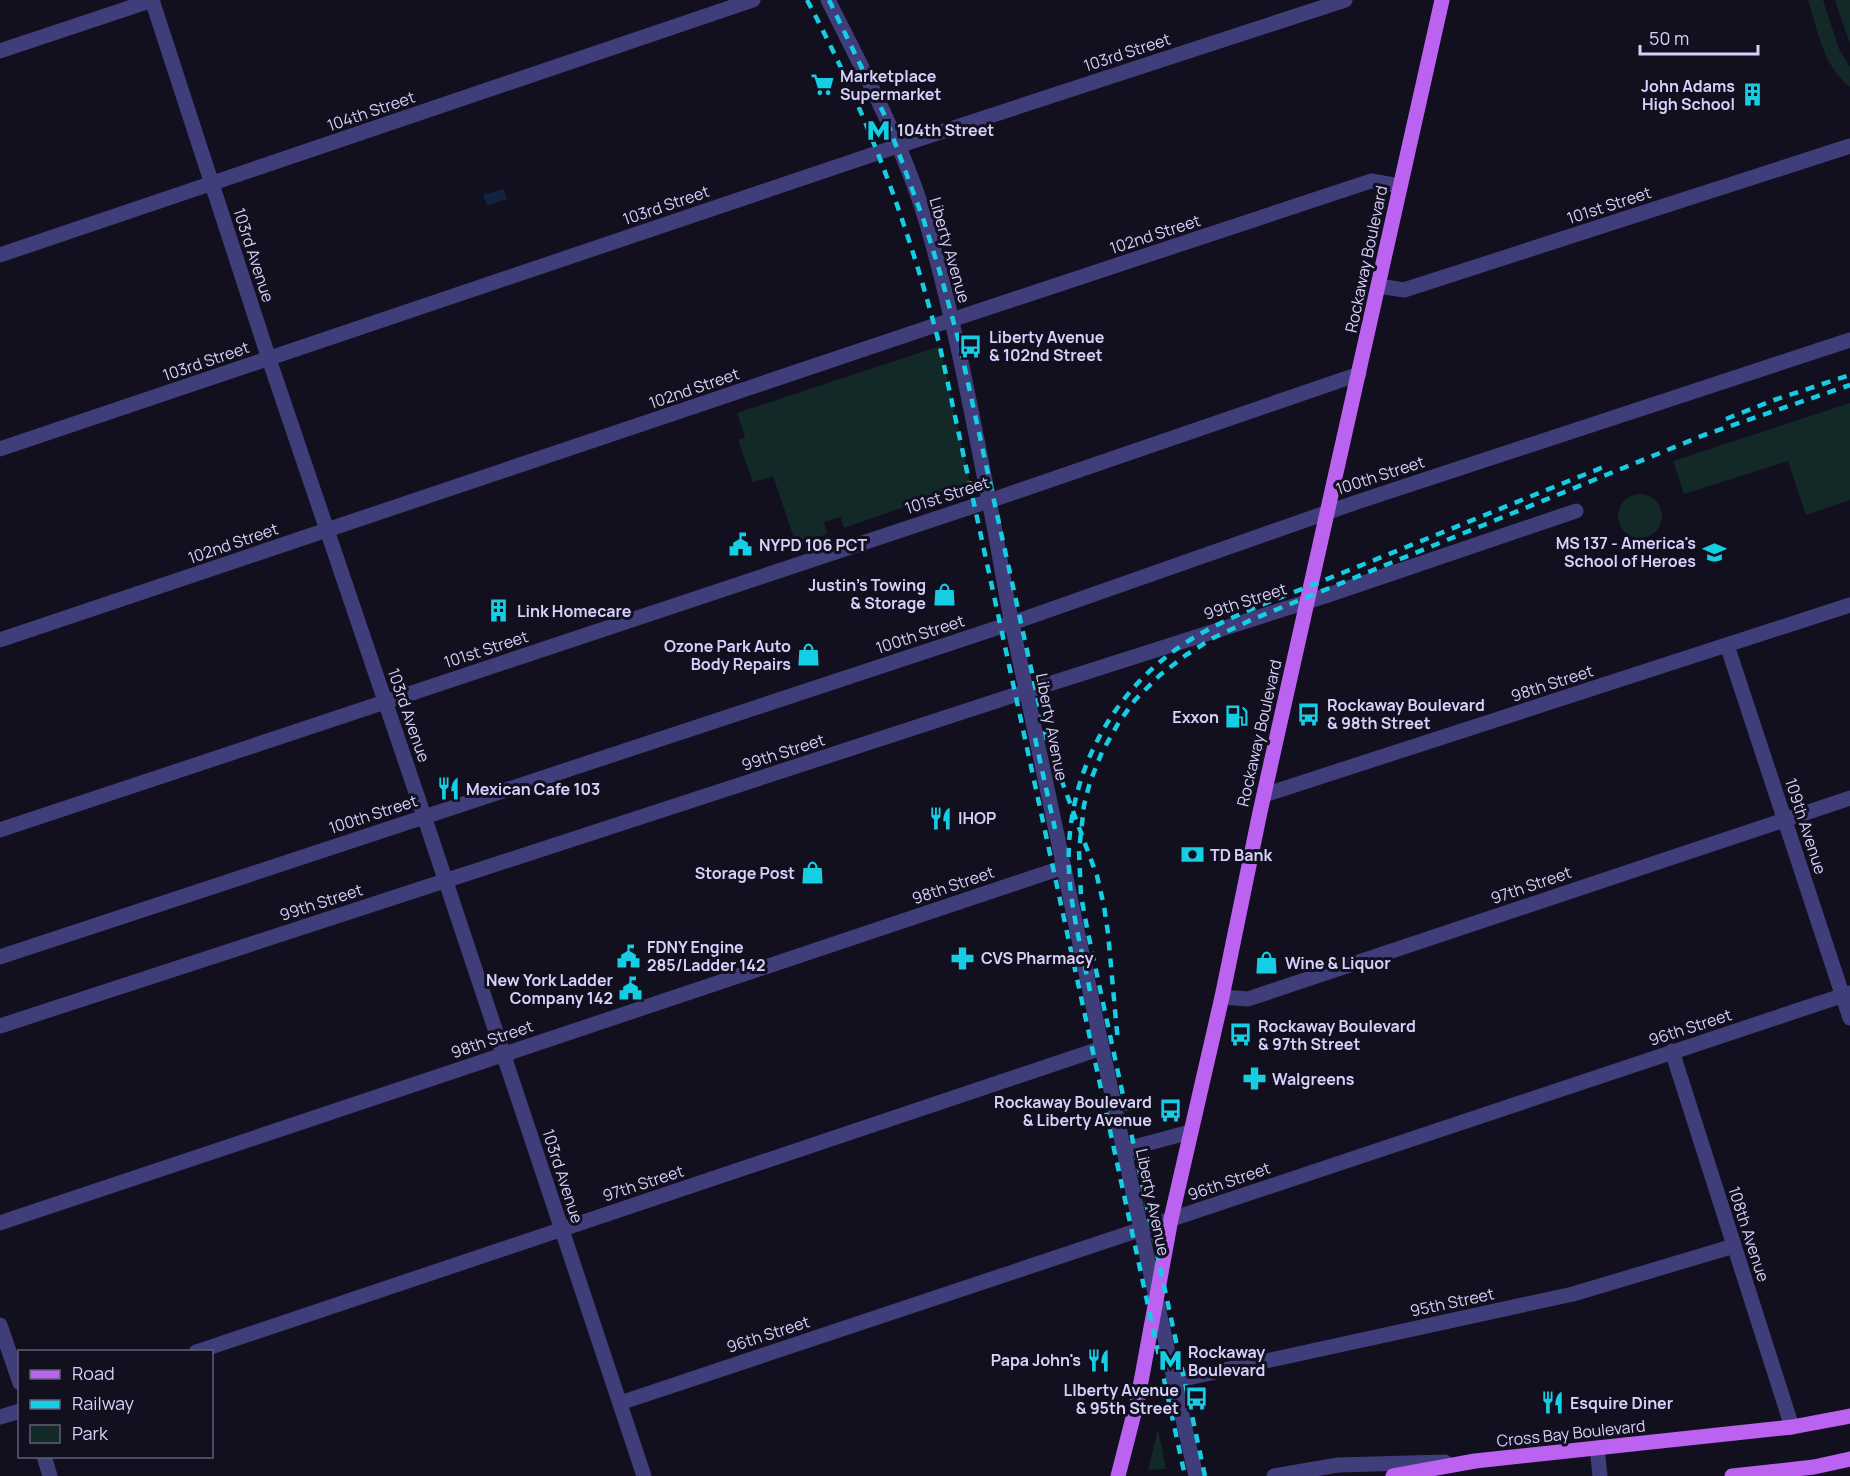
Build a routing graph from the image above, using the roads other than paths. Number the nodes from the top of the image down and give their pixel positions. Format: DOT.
graph roads {
  1 [pos="152,0"];
  2 [pos="753,0"];
  3 [pos="828,0"];
  4 [pos="1345,0"];
  5 [pos="1442,0"];
  6 [pos="0,51"];
  7 [pos="898,146"];
  8 [pos="1850,146"];
  9 [pos="211,184"];
  10 [pos="1400,186"];
  11 [pos="0,255"];
  12 [pos="1378,286"];
  13 [pos="951,320"];
  14 [pos="1850,340"];
  15 [pos="269,359"];
  16 [pos="1359,374"];
  17 [pos="0,449"];
  18 [pos="989,501"];
  19 [pos="1576,511"];
  20 [pos="1328,512"];
  21 [pos="328,530"];
  22 [pos="1308,600"];
  23 [pos="1850,605"];
  24 [pos="1012,623"];
  25 [pos="0,640"];
  26 [pos="1727,645"];
  27 [pos="1027,691"];
  28 [pos="386,701"];
  29 [pos="1264,795"];
  30 [pos="1850,798"];
  31 [pos="424,816"];
  32 [pos="1785,819"];
  33 [pos="0,830"];
  34 [pos="1064,867"];
  35 [pos="446,880"];
  36 [pos="0,957"];
  37 [pos="1846,994"];
  38 [pos="1221,997"];
  39 [pos="1850,1018"];
  40 [pos="0,1026"];
  41 [pos="1102,1048"];
  42 [pos="1672,1052"];
  43 [pos="504,1054"];
  44 [pos="1190,1132"];
  45 [pos="1123,1150"];
  46 [pos="1171,1219"];
  47 [pos="0,1223"];
  48 [pos="562,1229"];
  49 [pos="1140,1229"];
  50 [pos="1734,1246"];
  51 [pos="1157,1303"];
  52 [pos="0,1325"];
  53 [pos="202,1350"];
  54 [pos="18,1377"];
  55 [pos="1174,1381"];
  56 [pos="621,1403"];
  57 [pos="18,1412"];
  58 [pos="1850,1416"];
  59 [pos="0,1417"];
  60 [pos="1792,1427"];
  61 [pos="1597,1448"];
  62 [pos="45,1458"];
  63 [pos="1850,1460"];
  64 [pos="1475,1461"];
  65 [pos="50,1476"];
  66 [pos="644,1476"];
  67 [pos="1118,1476"];
  68 [pos="1196,1476"];
  69 [pos="1274,1476"];
  70 [pos="1393,1476"];
  71 [pos="1600,1476"];
  72 [pos="1732,1476"];
  1 -- 6 [label="street"];
  1 -- 9 [label="street, 103rd Avenue"];
  2 -- 9 [label="street, 104th Street"];
  3 -- 7 [label="street, Liberty Avenue"];
  4 -- 7 [label="street, 103rd Street"];
  5 -- 10 [label="main road, Rockaway Boulevard"];
  7 -- 13 [label="street, Liberty Avenue"];
  7 -- 15 [label="street, 103rd Street"];
  8 -- 12 [label="street, 101st Street"];
  9 -- 11 [label="street, 104th Street"];
  9 -- 15 [label="street, 103rd Avenue"];
  10 -- 12 [label="main road, Rockaway Boulevard"];
  10 -- 13 [label="street, 102nd Street"];
  12 -- 16 [label="main road, Rockaway Boulevard"];
  13 -- 18 [label="street, Liberty Avenue"];
  13 -- 21 [label="street, 102nd Street"];
  14 -- 20 [label="street, 100th Street"];
  15 -- 17 [label="street, 103rd Street"];
  15 -- 21 [label="street, 103rd Avenue"];
  16 -- 18 [label="street, 101st Street"];
  16 -- 20 [label="main road, Rockaway Boulevard"];
  18 -- 24 [label="street, Liberty Avenue"];
  18 -- 28 [label="street, 101st Street"];
  19 -- 22 [label="street, 99th Street"];
  20 -- 22 [label="main road, Rockaway Boulevard"];
  20 -- 24 [label="street, 100th Street"];
  21 -- 25 [label="street, 102nd Street"];
  21 -- 28 [label="street, 103rd Avenue"];
  22 -- 27 [label="street, 99th Street"];
  22 -- 29 [label="main road, Rockaway Boulevard"];
  23 -- 26 [label="street, 98th Street"];
  24 -- 27 [label="street, Liberty Avenue"];
  24 -- 31 [label="street, 100th Street"];
  26 -- 29 [label="street, 98th Street"];
  26 -- 32 [label="street, 109th Avenue"];
  27 -- 34 [label="street, Liberty Avenue"];
  27 -- 35 [label="street, 99th Street"];
  28 -- 31 [label="street, 103rd Avenue"];
  28 -- 33 [label="street, 101st Street"];
  29 -- 38 [label="main road, Rockaway Boulevard"];
  30 -- 32 [label="street, 97th Street"];
  31 -- 35 [label="street, 103rd Avenue"];
  31 -- 36 [label="street, 100th Street"];
  32 -- 37 [label="street, 109th Avenue"];
  32 -- 38 [label="street, 97th Street"];
  34 -- 41 [label="street, Liberty Avenue"];
  34 -- 43 [label="street, 98th Street"];
  35 -- 40 [label="street, 99th Street"];
  35 -- 43 [label="street, 103rd Avenue"];
  37 -- 39 [label="street, 109th Avenue"];
  37 -- 42 [label="street, 96th Street"];
  38 -- 44 [label="main road, Rockaway Boulevard"];
  41 -- 45 [label="street, Liberty Avenue"];
  41 -- 48 [label="street, 97th Street"];
  42 -- 46 [label="street, 96th Street"];
  42 -- 50 [label="street, 108th Avenue"];
  43 -- 47 [label="street, 98th Street"];
  43 -- 48 [label="street, 103rd Avenue"];
  44 -- 45 [label="street"];
  44 -- 46 [label="main road, Rockaway Boulevard"];
  45 -- 49 [label="street, Liberty Avenue"];
  46 -- 49 [label="street, 96th Street"];
  46 -- 51 [label="main road, Rockaway Boulevard"];
  48 -- 53 [label="street, 97th Street"];
  48 -- 56 [label="street, 103rd Avenue"];
  49 -- 51 [label="street, Liberty Avenue"];
  49 -- 56 [label="street, 96th Street"];
  50 -- 55 [label="street, 95th Street"];
  50 -- 60 [label="street, 108th Avenue"];
  51 -- 55 [label="street, Liberty Avenue"];
  51 -- 67 [label="main road, Rockaway Boulevard"];
  52 -- 54 [label="street"];
  55 -- 68 [label="street, Liberty Avenue"];
  56 -- 66 [label="street, 103rd Avenue"];
  57 -- 59 [label="street"];
  58 -- 60 [label="main road, Cross Bay Boulevard"];
  60 -- 61 [label="main road, Cross Bay Boulevard"];
  61 -- 64 [label="main road, Cross Bay Boulevard"];
  61 -- 71 [label="street"];
  62 -- 65 [label="street"];
  63 -- 72 [label="main road"];
  64 -- 69 [label="street, Cross Bay Boulevard"];
  64 -- 70 [label="main road, Cross Bay Boulevard"];
}
